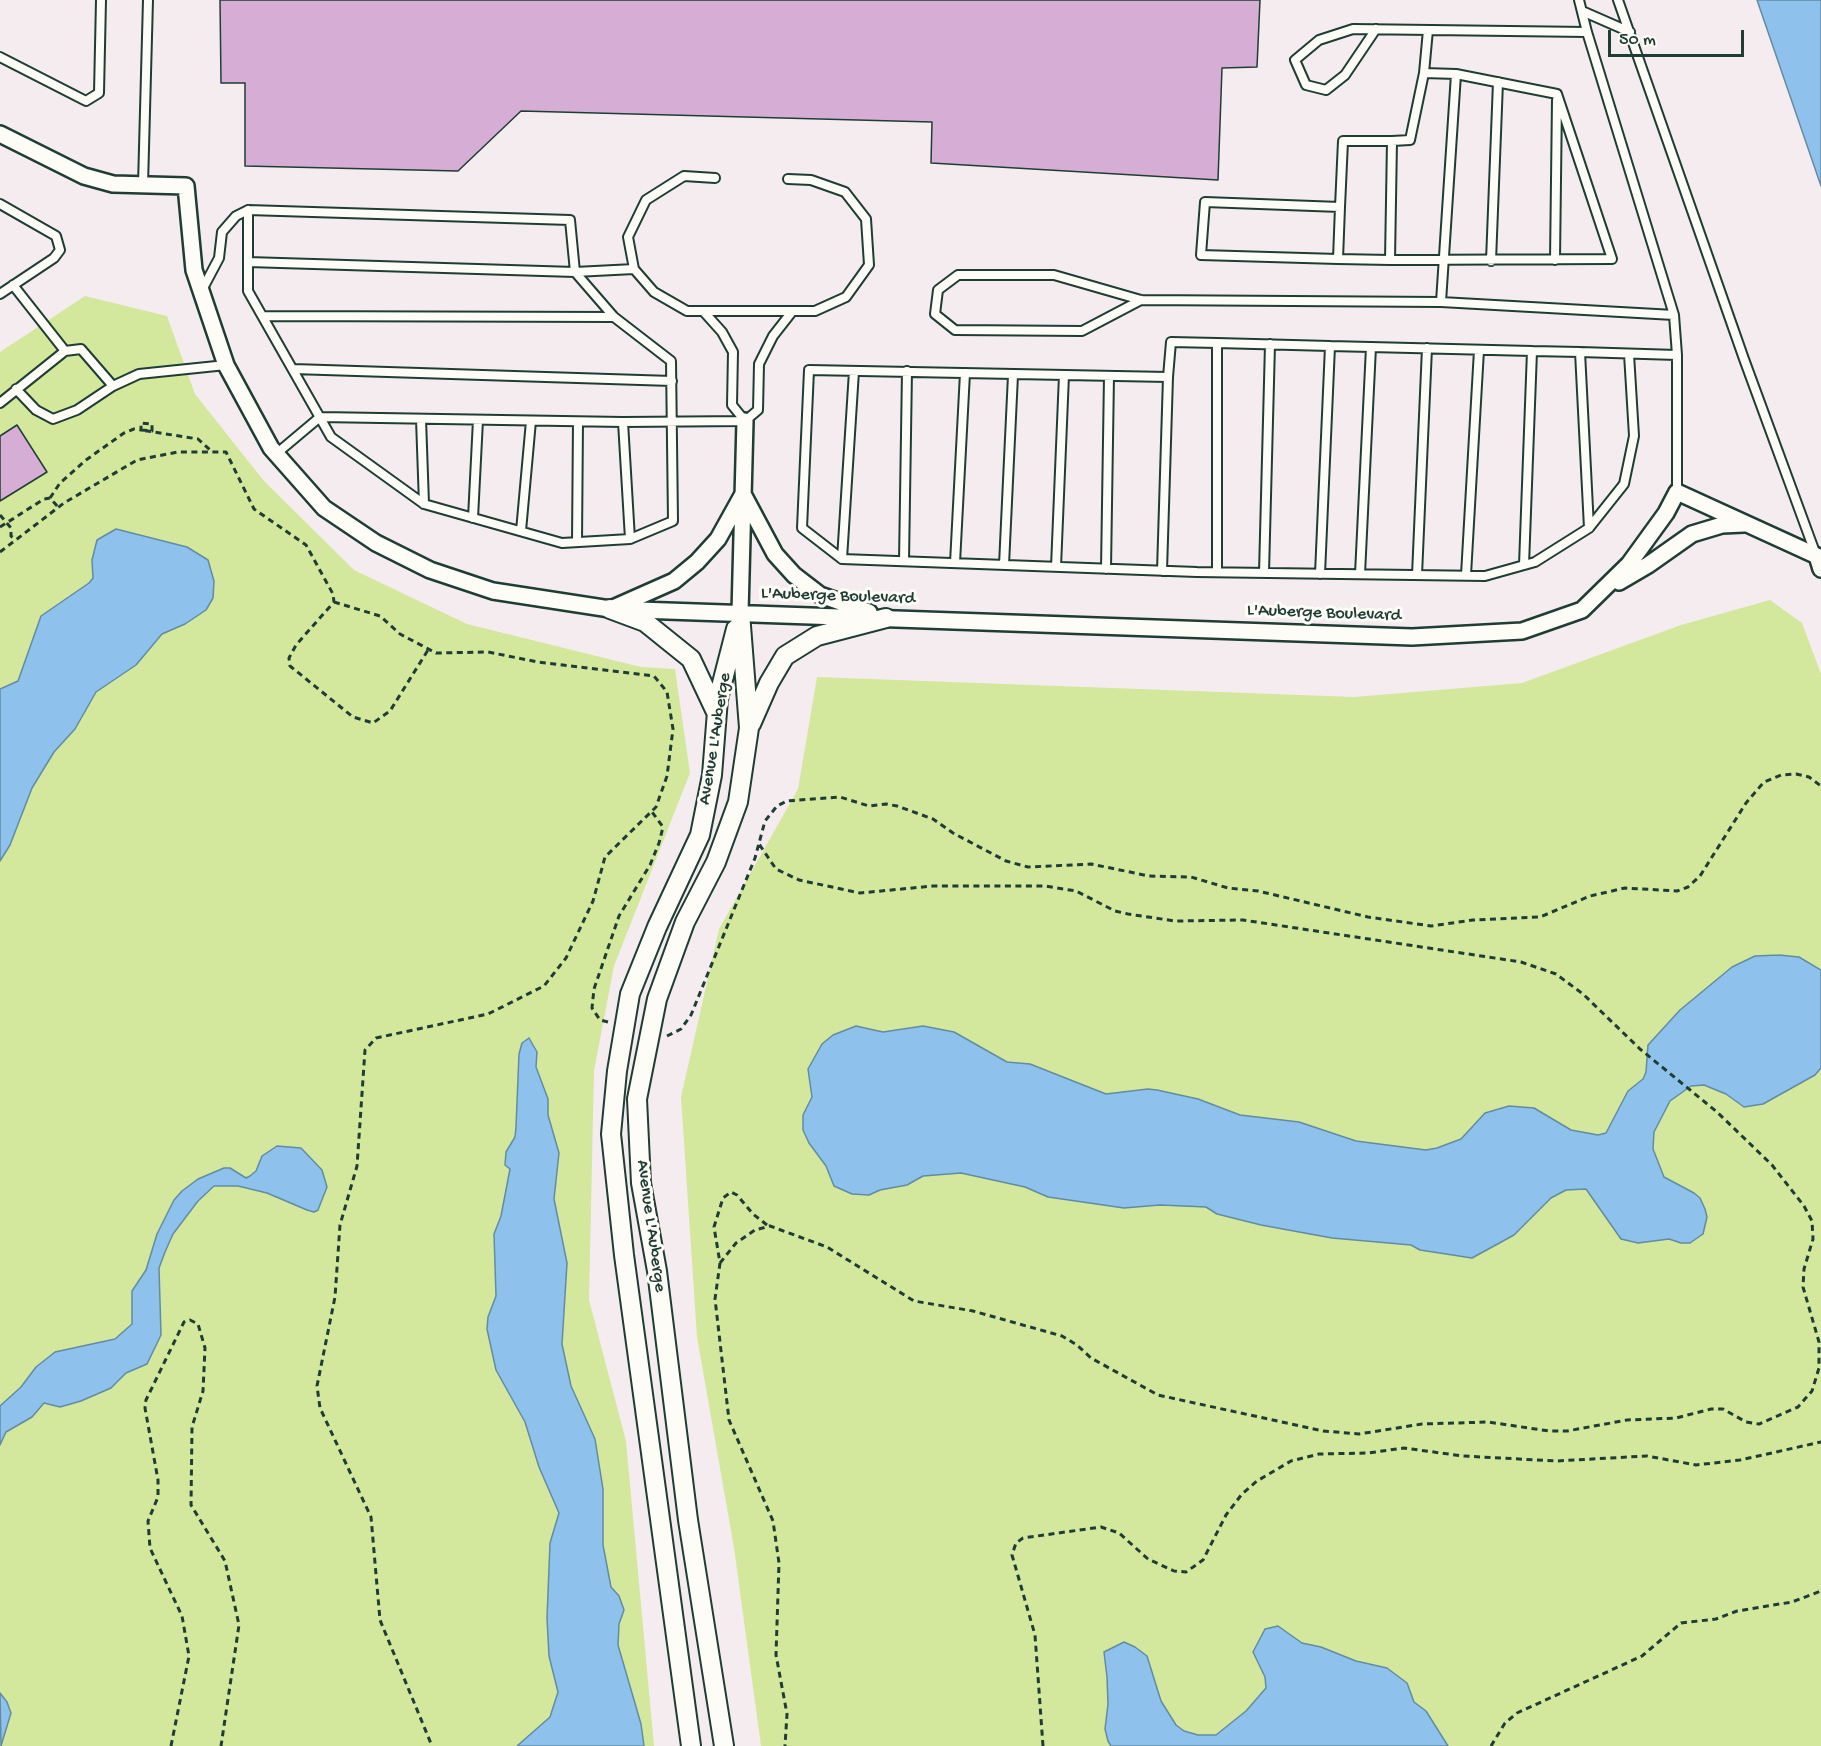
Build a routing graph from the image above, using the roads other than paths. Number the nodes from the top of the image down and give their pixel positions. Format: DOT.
graph roads {
  1 [pos="101,0"];
  2 [pos="148,0"];
  3 [pos="1579,0"];
  4 [pos="1618,0"];
  5 [pos="1582,11"];
  6 [pos="1376,29"];
  7 [pos="1428,30"];
  8 [pos="1587,32"];
  9 [pos="1630,32"];
  10 [pos="0,57"];
  11 [pos="1424,74"];
  12 [pos="1456,74"];
  13 [pos="1498,82"];
  14 [pos="1557,94"];
  15 [pos="0,134"];
  16 [pos="1392,141"];
  17 [pos="715,178"];
  18 [pos="788,179"];
  19 [pos="143,186"];
  20 [pos="0,204"];
  21 [pos="1340,207"];
  22 [pos="248,210"];
  23 [pos="1338,259"];
  24 [pos="1390,260"];
  25 [pos="1555,260"];
  26 [pos="1491,261"];
  27 [pos="248,262"];
  28 [pos="1441,262"];
  29 [pos="634,269"];
  30 [pos="575,272"];
  31 [pos="13,285"];
  32 [pos="201,291"];
  33 [pos="0,294"];
  34 [pos="1141,300"];
  35 [pos="1441,302"];
  36 [pos="704,312"];
  37 [pos="792,313"];
  38 [pos="1674,315"];
  39 [pos="263,316"];
  40 [pos="614,316"];
  41 [pos="1218,343"];
  42 [pos="1270,344"];
  43 [pos="1329,346"];
  44 [pos="1371,347"];
  45 [pos="1427,348"];
  46 [pos="1479,350"];
  47 [pos="65,351"];
  48 [pos="1532,351"];
  49 [pos="1580,352"];
  50 [pos="1629,354"];
  51 [pos="1677,355"];
  52 [pos="226,365"];
  53 [pos="293,369"];
  54 [pos="854,371"];
  55 [pos="907,371"];
  56 [pos="965,373"];
  57 [pos="1013,375"];
  58 [pos="1064,375"];
  59 [pos="1109,376"];
  60 [pos="1168,377"];
  61 [pos="672,381"];
  62 [pos="113,386"];
  63 [pos="16,389"];
  64 [pos="0,403"];
  65 [pos="320,417"];
  66 [pos="421,419"];
  67 [pos="478,420"];
  68 [pos="531,421"];
  69 [pos="745,421"];
  70 [pos="578,422"];
  71 [pos="623,422"];
  72 [pos="672,423"];
  73 [pos="276,454"];
  74 [pos="1677,492"];
  75 [pos="743,494"];
  76 [pos="424,504"];
  77 [pos="473,518"];
  78 [pos="1747,524"];
  79 [pos="1588,528"];
  80 [pos="521,531"];
  81 [pos="630,539"];
  82 [pos="577,542"];
  83 [pos="842,559"];
  84 [pos="904,561"];
  85 [pos="1819,562"];
  86 [pos="955,563"];
  87 [pos="1004,565"];
  88 [pos="1524,565"];
  89 [pos="1056,567"];
  90 [pos="1106,569"];
  91 [pos="1162,571"];
  92 [pos="1216,572"];
  93 [pos="1264,573"];
  94 [pos="1320,574"];
  95 [pos="1360,574"];
  96 [pos="1417,575"];
  97 [pos="1466,576"];
  98 [pos="1600,592"];
  99 [pos="610,609"];
  100 [pos="740,613"];
  101 [pos="886,618"];
  102 [pos="717,715"];
  103 [pos="749,728"];
  104 [pos="691,1746"];
  105 [pos="724,1746"];
  1 -- 10 [label="lane"];
  2 -- 19 [label="lane"];
  3 -- 5 [label="lane"];
  4 -- 9 [label="lane"];
  5 -- 8 [label="lane"];
  5 -- 9 [label="lane"];
  6 -- 6 [label="lane"];
  6 -- 7 [label="lane"];
  7 -- 8 [label="lane"];
  7 -- 11 [label="lane"];
  8 -- 38 [label="lane"];
  9 -- 85 [label="lane"];
  11 -- 12 [label="lane"];
  11 -- 16 [label="lane"];
  12 -- 13 [label="lane"];
  12 -- 28 [label="lane"];
  13 -- 14 [label="lane"];
  13 -- 26 [label="lane"];
  14 -- 25 [label="lane"];
  14 -- 25 [label="lane"];
  15 -- 19 [label="street"];
  16 -- 21 [label="lane"];
  16 -- 24 [label="lane"];
  17 -- 29 [label="lane"];
  18 -- 37 [label="lane"];
  19 -- 32 [label="street, L'Auberge Boulevard"];
  20 -- 31 [label="lane"];
  21 -- 23 [label="lane"];
  21 -- 23 [label="lane"];
  22 -- 27 [label="lane"];
  22 -- 30 [label="lane"];
  22 -- 32 [label="lane"];
  23 -- 24 [label="lane"];
  24 -- 28 [label="lane"];
  25 -- 26 [label="lane"];
  26 -- 28 [label="lane"];
  27 -- 30 [label="lane"];
  27 -- 39 [label="lane"];
  28 -- 35 [label="lane"];
  29 -- 30 [label="lane"];
  29 -- 36 [label="lane"];
  30 -- 40 [label="lane"];
  31 -- 33 [label="lane"];
  31 -- 47 [label="lane"];
  32 -- 52 [label="street, L'Auberge Boulevard"];
  34 -- 34 [label="lane"];
  34 -- 35 [label="lane"];
  35 -- 38 [label="lane"];
  36 -- 37 [label="lane"];
  36 -- 69 [label="lane"];
  37 -- 69 [label="lane"];
  38 -- 51 [label="lane"];
  39 -- 40 [label="lane"];
  39 -- 53 [label="lane"];
  40 -- 61 [label="lane"];
  41 -- 42 [label="lane"];
  41 -- 60 [label="lane"];
  41 -- 92 [label="lane"];
  42 -- 43 [label="lane"];
  42 -- 93 [label="lane"];
  43 -- 44 [label="lane"];
  43 -- 94 [label="lane"];
  44 -- 45 [label="lane"];
  44 -- 95 [label="lane"];
  45 -- 46 [label="lane"];
  45 -- 96 [label="lane"];
  46 -- 48 [label="lane"];
  46 -- 97 [label="lane"];
  47 -- 62 [label="lane"];
  47 -- 63 [label="lane"];
  48 -- 49 [label="lane"];
  48 -- 88 [label="lane"];
  49 -- 50 [label="lane"];
  49 -- 79 [label="lane"];
  50 -- 51 [label="lane"];
  50 -- 79 [label="lane"];
  51 -- 74 [label="lane"];
  52 -- 62 [label="lane"];
  52 -- 73 [label="street, L'Auberge Boulevard"];
  53 -- 61 [label="lane"];
  53 -- 65 [label="lane"];
  54 -- 55 [label="lane"];
  54 -- 83 [label="lane"];
  54 -- 83 [label="lane"];
  55 -- 56 [label="lane"];
  55 -- 84 [label="lane"];
  56 -- 57 [label="lane"];
  56 -- 86 [label="lane"];
  57 -- 58 [label="lane"];
  57 -- 87 [label="lane"];
  58 -- 59 [label="lane"];
  58 -- 89 [label="lane"];
  59 -- 60 [label="lane"];
  59 -- 90 [label="lane"];
  60 -- 91 [label="lane"];
  61 -- 72 [label="lane"];
  62 -- 63 [label="lane"];
  63 -- 64 [label="lane"];
  65 -- 66 [label="lane"];
  65 -- 73 [label="lane"];
  65 -- 76 [label="lane"];
  66 -- 67 [label="lane"];
  66 -- 76 [label="lane"];
  67 -- 68 [label="lane"];
  67 -- 77 [label="lane"];
  68 -- 70 [label="lane"];
  68 -- 80 [label="lane"];
  69 -- 72 [label="lane"];
  69 -- 75 [label="street, Avenue L'Auberge"];
  70 -- 71 [label="lane"];
  70 -- 82 [label="lane"];
  71 -- 72 [label="lane"];
  71 -- 81 [label="lane"];
  72 -- 81 [label="lane"];
  73 -- 99 [label="street, L'Auberge Boulevard"];
  74 -- 78 [label="street"];
  74 -- 98 [label="street, L'Auberge Boulevard"];
  75 -- 99 [label="street"];
  75 -- 100 [label="street, Avenue L'Auberge"];
  75 -- 101 [label="street"];
  76 -- 77 [label="lane"];
  77 -- 80 [label="lane"];
  78 -- 85 [label="street"];
  78 -- 98 [label="street"];
  79 -- 88 [label="lane"];
  80 -- 82 [label="lane"];
  81 -- 82 [label="lane"];
  83 -- 84 [label="lane"];
  84 -- 86 [label="lane"];
  86 -- 87 [label="lane"];
  87 -- 89 [label="lane"];
  88 -- 97 [label="lane"];
  89 -- 90 [label="lane"];
  90 -- 91 [label="lane"];
  91 -- 92 [label="lane"];
  92 -- 93 [label="lane"];
  93 -- 94 [label="lane"];
  94 -- 95 [label="lane"];
  95 -- 96 [label="lane"];
  96 -- 97 [label="lane"];
  98 -- 101 [label="street, L'Auberge Boulevard"];
  99 -- 100 [label="street, L'Auberge Boulevard"];
  99 -- 102 [label="street"];
  100 -- 101 [label="street, L'Auberge Boulevard"];
  100 -- 102 [label="street, Avenue L'Auberge"];
  100 -- 103 [label="street, Avenue L'Auberge"];
  101 -- 103 [label="street"];
  102 -- 104 [label="street, Avenue L'Auberge"];
  103 -- 105 [label="street, Avenue L'Auberge"];
}
